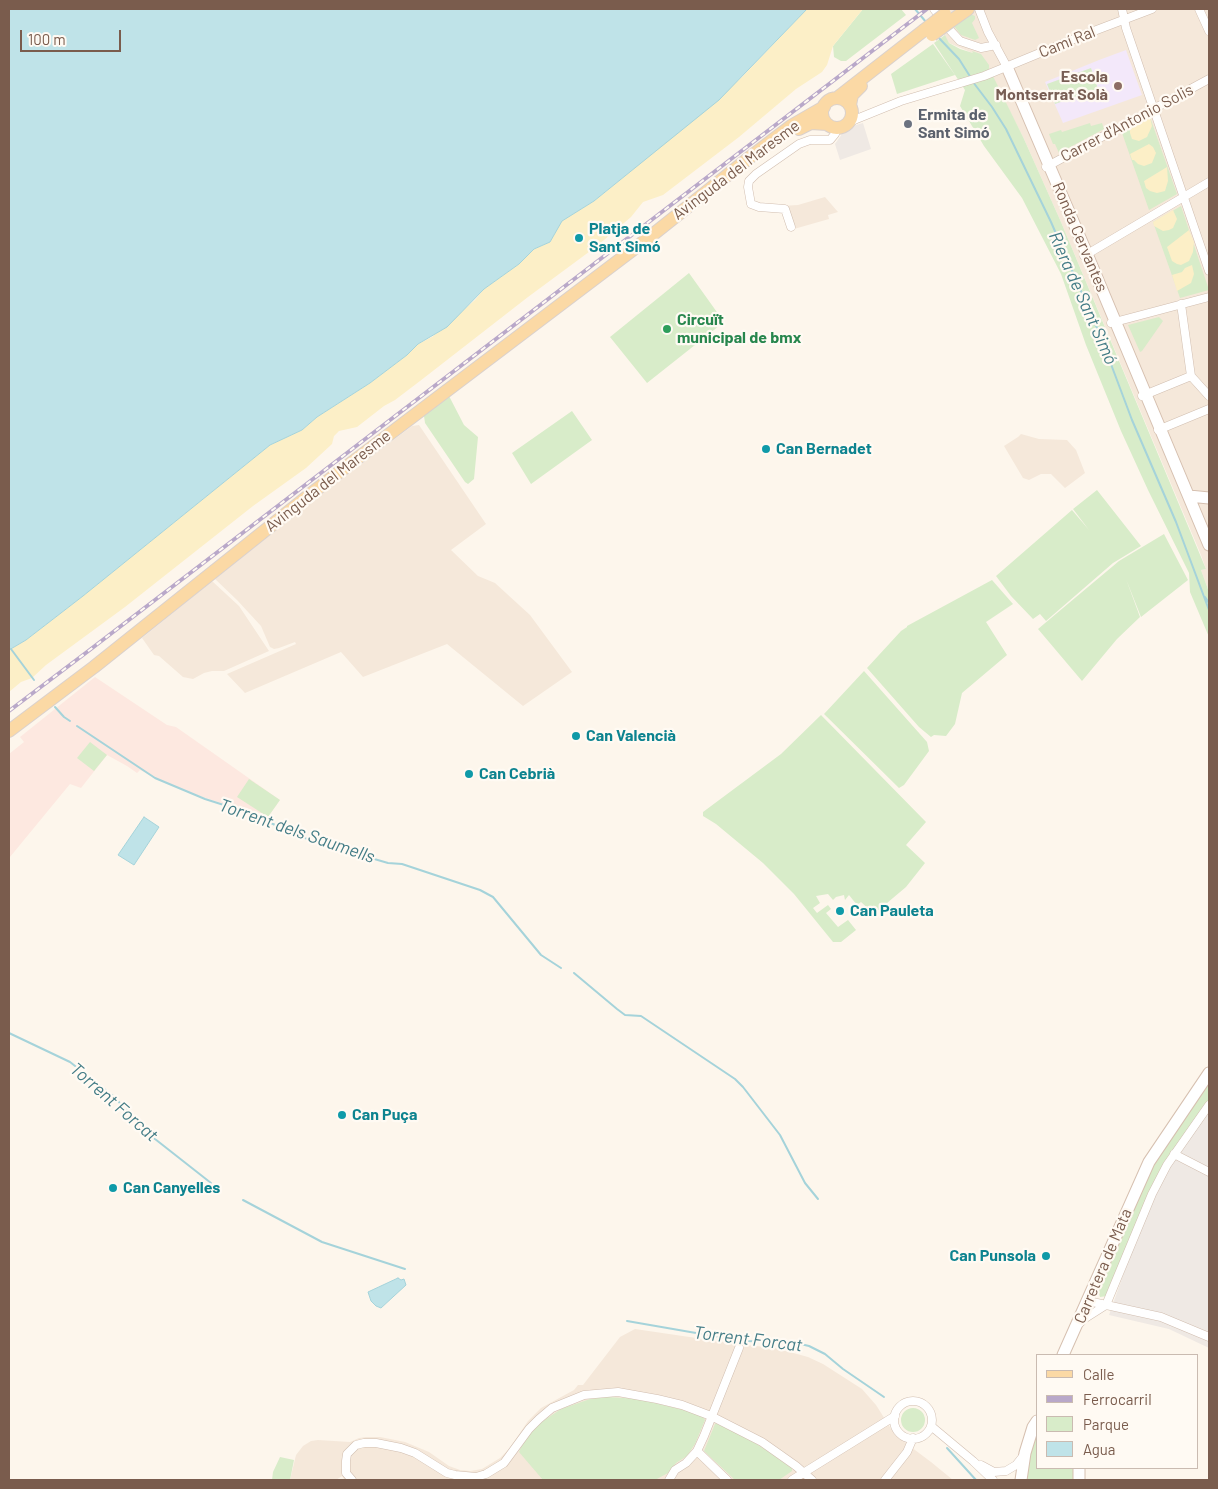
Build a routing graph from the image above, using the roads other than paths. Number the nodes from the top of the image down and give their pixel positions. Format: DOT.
graph roads {
  1 [pos="934,9"];
  2 [pos="958,9"];
  3 [pos="968,9"];
  4 [pos="979,9"];
  5 [pos="1122,9"];
  6 [pos="1152,9"];
  7 [pos="1200,9"];
  8 [pos="947,18"];
  9 [pos="1123,19"];
  10 [pos="1209,30"];
  11 [pos="925,34"];
  12 [pos="996,45"];
  13 [pos="1006,67"];
  14 [pos="1209,78"];
  15 [pos="837,98"];
  16 [pos="824,108"];
  17 [pos="1154,109"];
  18 [pos="870,113"];
  19 [pos="843,117"];
  20 [pos="1047,166"];
  21 [pos="1209,182"];
  22 [pos="1184,197"];
  23 [pos="791,228"];
  24 [pos="651,236"];
  25 [pos="1085,256"];
  26 [pos="1209,271"];
  27 [pos="1209,297"];
  28 [pos="1181,304"];
  29 [pos="1114,322"];
  30 [pos="1190,376"];
  31 [pos="1144,395"];
  32 [pos="1209,396"];
  33 [pos="1209,409"];
  34 [pos="1159,430"];
  35 [pos="1189,496"];
  36 [pos="1209,498"];
  37 [pos="1209,503"];
  38 [pos="1196,512"];
  39 [pos="1206,524"];
  40 [pos="1209,545"];
  41 [pos="9,731"];
  42 [pos="1209,1073"];
  43 [pos="1209,1106"];
  44 [pos="1174,1154"];
  45 [pos="1209,1172"];
  46 [pos="1088,1301"];
  47 [pos="1106,1305"];
  48 [pos="1074,1332"];
  49 [pos="1209,1337"];
  50 [pos="739,1348"];
  51 [pos="1063,1354"];
  52 [pos="1069,1354"];
  53 [pos="711,1416"];
  54 [pos="895,1416"];
  55 [pos="1035,1422"];
  56 [pos="931,1426"];
  57 [pos="913,1438"];
  58 [pos="697,1451"];
  59 [pos="1025,1453"];
  60 [pos="973,1461"];
  61 [pos="804,1473"];
  62 [pos="352,1480"];
  63 [pos="669,1480"];
  64 [pos="727,1480"];
  65 [pos="792,1480"];
  66 [pos="812,1480"];
  67 [pos="885,1480"];
  68 [pos="993,1480"];
  69 [pos="1021,1480"];
  1 -- 8 [label="street"];
  2 -- 8 [label="street"];
  3 -- 8 [label="main road"];
  4 -- 12 [label="street"];
  5 -- 9 [label="street"];
  6 -- 9 [label="street, Camí Ral"];
  7 -- 10 [label="street"];
  8 -- 11 [label="main road, bridge"];
  8 -- 12 [label="street"];
  9 -- 13 [label="street, Camí Ral"];
  9 -- 17 [label="street"];
  11 -- 15 [label="main road, Avinguda del Maresme"];
  11 -- 19 [label="main road"];
  12 -- 13 [label="street"];
  13 -- 18 [label="street, Camí Ral"];
  13 -- 20 [label="street, Ronda Cervantes"];
  14 -- 17 [label="street, Carrer d'Antonio Solis"];
  15 -- 16 [label="main road, Avinguda del Maresme"];
  15 -- 19 [label="main road"];
  16 -- 19 [label="main road"];
  16 -- 24 [label="main road, Avinguda del Maresme"];
  17 -- 20 [label="street, Carrer d'Antonio Solis"];
  17 -- 22 [label="street"];
  18 -- 19 [label="street, Camí Ral"];
  18 -- 19 [label="street, Camí Ral"];
  19 -- 23 [label="street, Avinguda del Maresme"];
  19 -- 24 [label="main road, Avinguda del Maresme"];
  20 -- 25 [label="street, Ronda Cervantes"];
  21 -- 22 [label="street"];
  22 -- 25 [label="street"];
  22 -- 26 [label="street"];
  24 -- 41 [label="main road, Avinguda del Maresme"];
  25 -- 29 [label="street, Ronda Cervantes"];
  27 -- 28 [label="street"];
  28 -- 29 [label="street"];
  28 -- 30 [label="street"];
  29 -- 31 [label="street, Ronda Cervantes"];
  30 -- 31 [label="street"];
  30 -- 32 [label="street"];
  31 -- 34 [label="street, Ronda Cervantes"];
  33 -- 34 [label="street"];
  34 -- 35 [label="street, Ronda Cervantes"];
  35 -- 36 [label="street"];
  35 -- 38 [label="street, Ronda Cervantes"];
  37 -- 38 [label="street"];
  38 -- 39 [label="street, Ronda Cervantes"];
  39 -- 40 [label="street, Ronda Cervantes"];
  42 -- 46 [label="street, Carretera de Mata"];
  43 -- 44 [label="street, Carretera de Mata"];
  44 -- 45 [label="street"];
  44 -- 47 [label="street, Carretera de Mata"];
  46 -- 47 [label="street"];
  46 -- 48 [label="street, Carretera de Mata"];
  47 -- 48 [label="street, Carretera de Mata"];
  47 -- 49 [label="street"];
  48 -- 51 [label="street"];
  48 -- 52 [label="street"];
  50 -- 53 [label="street"];
  53 -- 58 [label="street"];
  53 -- 61 [label="street"];
  53 -- 62 [label="street"];
  54 -- 56 [label="street"];
  54 -- 57 [label="street"];
  54 -- 61 [label="street"];
  55 -- 59 [label="street"];
  56 -- 57 [label="street"];
  56 -- 60 [label="street"];
  57 -- 67 [label="street"];
  58 -- 63 [label="street"];
  58 -- 64 [label="street"];
  59 -- 60 [label="street"];
  59 -- 69 [label="street"];
  60 -- 68 [label="street"];
  61 -- 65 [label="street"];
  61 -- 66 [label="street"];
}
